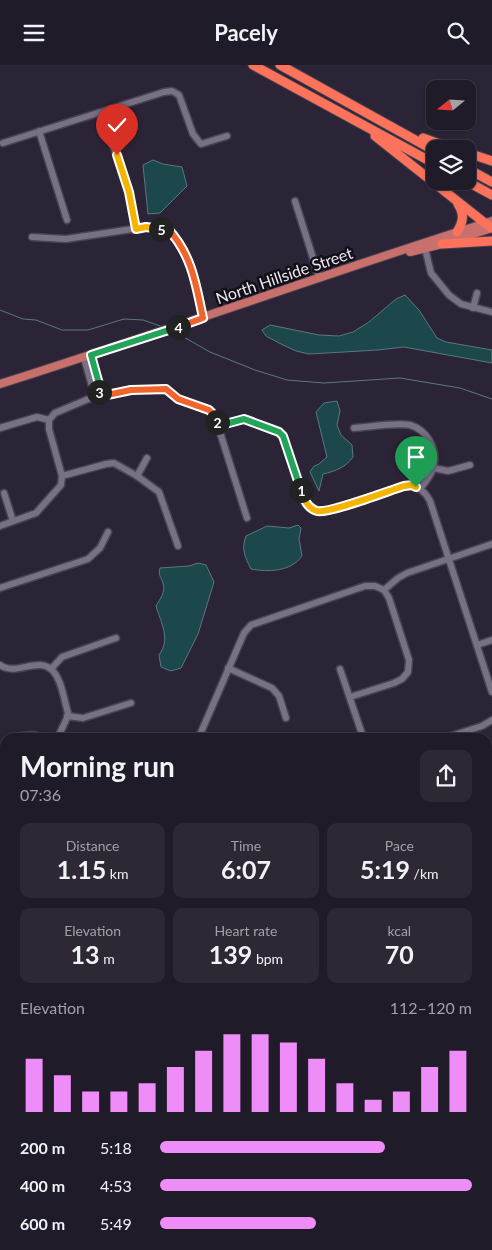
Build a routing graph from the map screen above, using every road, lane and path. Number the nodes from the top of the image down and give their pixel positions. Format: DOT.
graph roads {
  1 [pos="252,65"];
  2 [pos="280,65"];
  3 [pos="347,101"];
  4 [pos="338,110"];
  5 [pos="102,113"];
  6 [pos="39,131"];
  7 [pos="227,137"];
  8 [pos="428,140"];
  9 [pos="4,143"];
  10 [pos="426,146"];
  11 [pos="476,156"];
  12 [pos="426,159"];
  13 [pos="492,161"];
  14 [pos="476,173"];
  15 [pos="492,182"];
  16 [pos="476,186"];
  17 [pos="492,195"];
  18 [pos="295,201"];
  19 [pos="458,204"];
  20 [pos="67,220"];
  21 [pos="489,225"];
  22 [pos="136,229"];
  23 [pos="457,232"];
  24 [pos="32,237"];
  25 [pos="492,241"];
  26 [pos="442,244"];
  27 [pos="424,245"];
  28 [pos="319,277"];
  29 [pos="477,293"];
  30 [pos="473,308"];
  31 [pos="492,312"];
  32 [pos="203,318"];
  33 [pos="88,357"];
  34 [pos="0,384"];
  35 [pos="97,392"];
  36 [pos="49,420"];
  37 [pos="218,426"];
  38 [pos="0,427"];
  39 [pos="354,428"];
  40 [pos="147,458"];
  41 [pos="470,465"];
  42 [pos="433,469"];
  43 [pos="62,476"];
  44 [pos="137,476"];
  45 [pos="420,489"];
  46 [pos="4,493"];
  47 [pos="247,518"];
  48 [pos="13,521"];
  49 [pos="0,526"];
  50 [pos="108,532"];
  51 [pos="492,544"];
  52 [pos="178,546"];
  53 [pos="448,558"];
  54 [pos="0,588"];
  55 [pos="384,590"];
  56 [pos="116,638"];
  57 [pos="492,640"];
  58 [pos="477,645"];
  59 [pos="0,665"];
  60 [pos="228,668"];
  61 [pos="50,669"];
  62 [pos="340,669"];
  63 [pos="492,692"];
  64 [pos="350,697"];
  65 [pos="131,703"];
  66 [pos="68,716"];
  67 [pos="286,718"];
  68 [pos="492,720"];
  69 [pos="60,733"];
  70 [pos="200,733"];
  71 [pos="362,733"];
  72 [pos="460,733"];
  1 -- 4 [label="highway"];
  2 -- 3 [label="highway"];
  3 -- 8 [label="highway"];
  3 -- 10 [label="highway"];
  4 -- 12 [label="highway"];
  4 -- 19 [label="highway"];
  5 -- 6 [label="street"];
  5 -- 7 [label="street"];
  5 -- 22 [label="street"];
  6 -- 9 [label="street"];
  6 -- 20 [label="street"];
  11 -- 13 [label="highway"];
  14 -- 15 [label="highway"];
  16 -- 17 [label="highway"];
  18 -- 28 [label="street"];
  19 -- 21 [label="highway"];
  19 -- 23 [label="highway"];
  21 -- 23 [label="main road"];
  21 -- 26 [label="main road"];
  22 -- 24 [label="street"];
  22 -- 32 [label="street"];
  23 -- 27 [label="main road"];
  25 -- 26 [label="highway"];
  26 -- 27 [label="main road"];
  27 -- 28 [label="main road, North Hillside Street"];
  27 -- 30 [label="street"];
  28 -- 32 [label="main road, North Hillside Street"];
  29 -- 30 [label="street"];
  30 -- 31 [label="street"];
  32 -- 33 [label="main road, North Hillside Street"];
  33 -- 34 [label="main road, North Hillside Street"];
  33 -- 35 [label="street"];
  35 -- 36 [label="street"];
  35 -- 37 [label="street"];
  36 -- 38 [label="street"];
  36 -- 43 [label="street"];
  37 -- 45 [label="street"];
  37 -- 47 [label="street"];
  39 -- 42 [label="street"];
  40 -- 44 [label="street"];
  41 -- 42 [label="street"];
  42 -- 45 [label="street"];
  43 -- 44 [label="street"];
  43 -- 48 [label="street"];
  44 -- 52 [label="street"];
  45 -- 53 [label="street"];
  46 -- 48 [label="street"];
  48 -- 49 [label="street"];
  50 -- 54 [label="street"];
  51 -- 53 [label="street"];
  53 -- 55 [label="street"];
  53 -- 58 [label="street"];
  55 -- 60 [label="street"];
  55 -- 64 [label="street"];
  56 -- 61 [label="street"];
  57 -- 58 [label="street"];
  58 -- 63 [label="street"];
  59 -- 61 [label="street"];
  60 -- 67 [label="street"];
  60 -- 70 [label="street"];
  61 -- 66 [label="street"];
  62 -- 64 [label="street"];
  64 -- 71 [label="street"];
  65 -- 66 [label="street"];
  66 -- 69 [label="street"];
  68 -- 72 [label="street"];
}
